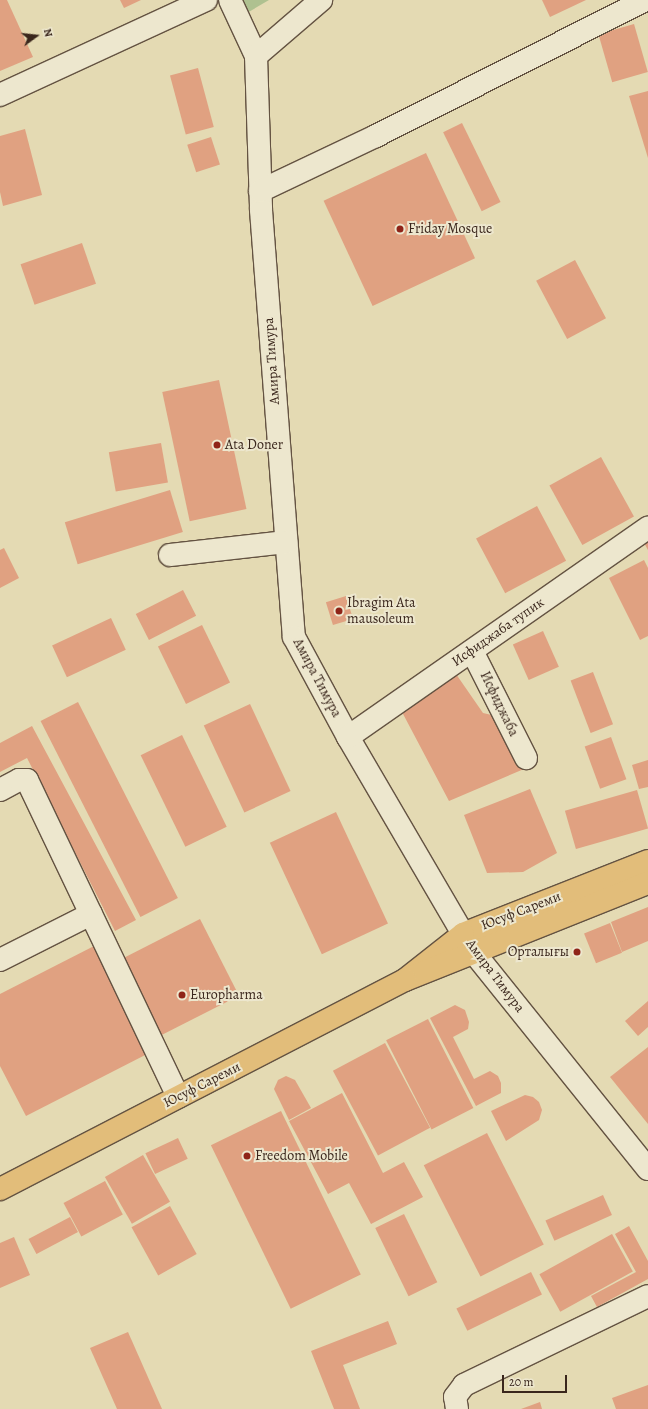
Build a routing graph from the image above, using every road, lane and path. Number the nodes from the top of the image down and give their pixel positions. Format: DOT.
graph roads {
  1 [pos="206,0"];
  2 [pos="230,0"];
  3 [pos="321,0"];
  4 [pos="645,0"];
  5 [pos="256,56"];
  6 [pos="0,95"];
  7 [pos="260,191"];
  8 [pos="648,528"];
  9 [pos="286,542"];
  10 [pos="170,555"];
  11 [pos="472,650"];
  12 [pos="348,737"];
  13 [pos="526,758"];
  14 [pos="0,790"];
  15 [pos="648,861"];
  16 [pos="648,883"];
  17 [pos="91,914"];
  18 [pos="463,934"];
  19 [pos="475,954"];
  20 [pos="0,960"];
  21 [pos="405,980"];
  22 [pos="178,1097"];
  23 [pos="648,1169"];
  24 [pos="0,1189"];
  25 [pos="648,1296"];
  26 [pos="457,1409"];
  1 -- 6 [label="street"];
  2 -- 5 [label="street, Амира Тимура"];
  3 -- 5 [label="street"];
  4 -- 7 [label="street"];
  5 -- 7 [label="street, Амира Тимура"];
  7 -- 9 [label="street, Амира Тимура"];
  8 -- 11 [label="street, Исфиджаба тупик"];
  9 -- 10 [label="street"];
  9 -- 12 [label="street, Амира Тимура"];
  11 -- 12 [label="street, Исфиджаба тупик"];
  11 -- 13 [label="street, Исфиджаба"];
  12 -- 18 [label="street, Амира Тимура"];
  14 -- 17 [label="street"];
  15 -- 18 [label="main road, Юсуф Сареми"];
  16 -- 19 [label="main road, Юсуф Сареми"];
  17 -- 20 [label="street"];
  17 -- 22 [label="street"];
  18 -- 19 [label="street, Амира Тимура"];
  18 -- 21 [label="main road, Юсуф Сареми"];
  19 -- 21 [label="main road, Юсуф Сареми"];
  19 -- 23 [label="street, Амира Тимура"];
  21 -- 22 [label="main road, Юсуф Сареми"];
  22 -- 24 [label="main road, Юсуф Сареми"];
  25 -- 26 [label="street"];
}
